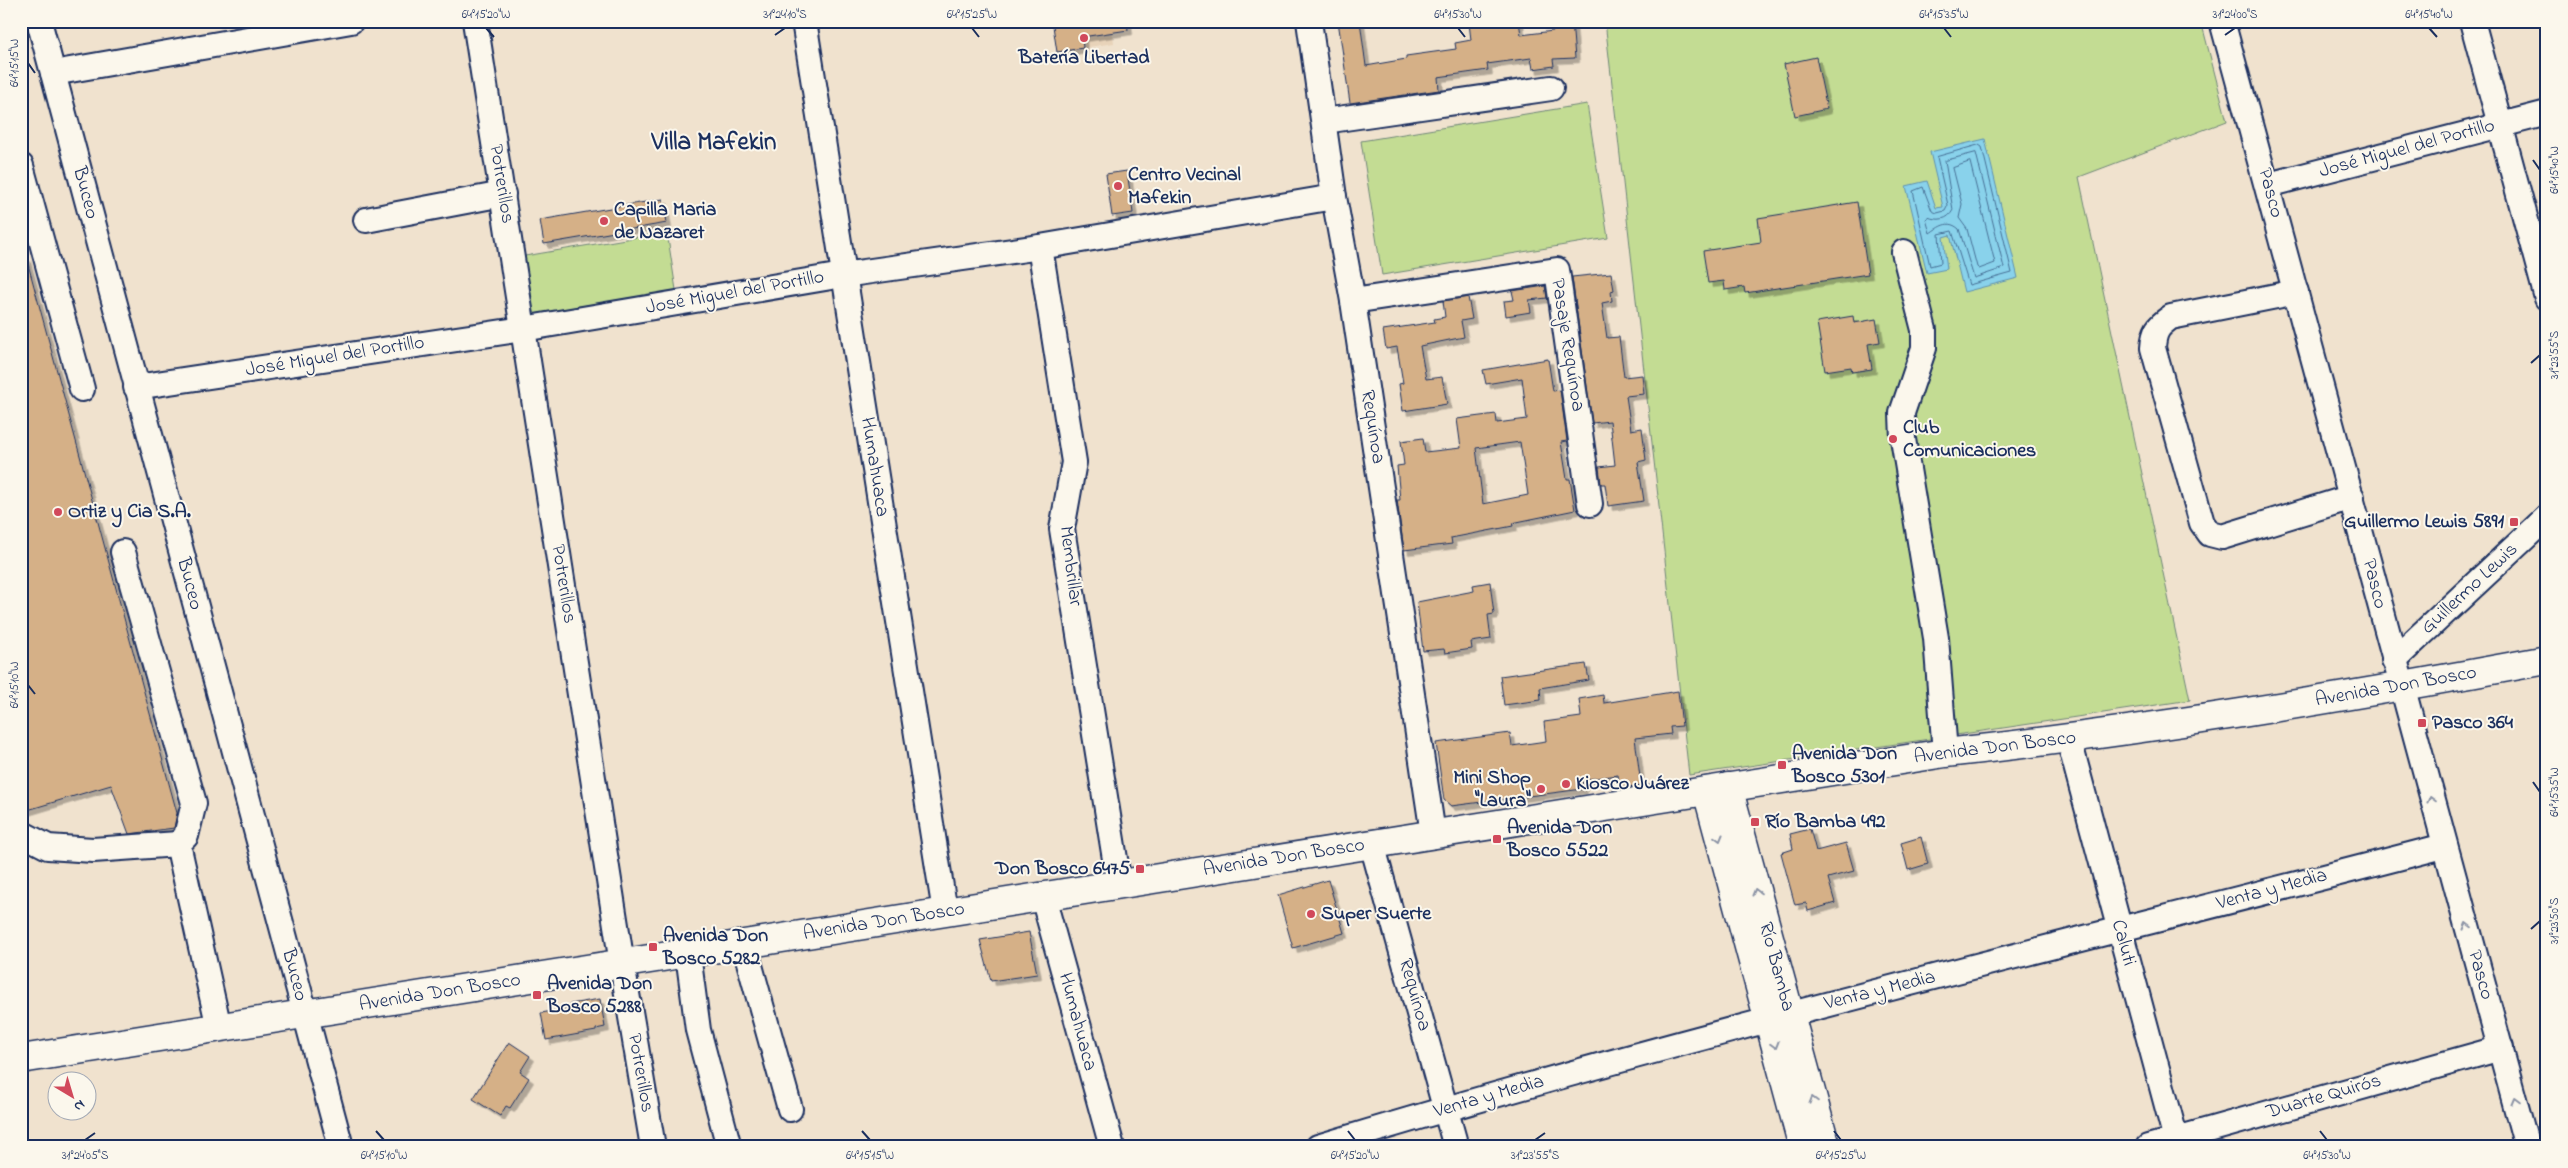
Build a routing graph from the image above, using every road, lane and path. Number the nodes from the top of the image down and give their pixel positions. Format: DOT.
graph roads {
  1 [pos="39,21"];
  2 [pos="351,21"];
  3 [pos="475,21"];
  4 [pos="804,21"];
  5 [pos="1309,21"];
  6 [pos="2222,21"];
  7 [pos="2472,21"];
  8 [pos="53,73"];
  9 [pos="1552,88"];
  10 [pos="2547,113"];
  11 [pos="1324,121"];
  12 [pos="2500,125"];
  13 [pos="21,166"];
  14 [pos="2268,185"];
  15 [pos="503,194"];
  16 [pos="1334,197"];
  17 [pos="366,220"];
  18 [pos="1040,247"];
  19 [pos="1904,252"];
  20 [pos="843,275"];
  21 [pos="2296,292"];
  22 [pos="2547,298"];
  23 [pos="1353,301"];
  24 [pos="523,329"];
  25 [pos="136,387"];
  26 [pos="82,389"];
  27 [pos="2352,498"];
  28 [pos="1590,504"];
  29 [pos="2547,517"];
  30 [pos="124,552"];
  31 [pos="2394,660"];
  32 [pos="2547,660"];
  33 [pos="2401,687"];
  34 [pos="2068,740"];
  35 [pos="1945,753"];
  36 [pos="1717,789"];
  37 [pos="21,834"];
  38 [pos="1433,834"];
  39 [pos="178,844"];
  40 [pos="1372,844"];
  41 [pos="2444,846"];
  42 [pos="1119,884"];
  43 [pos="1043,896"];
  44 [pos="945,912"];
  45 [pos="2119,930"];
  46 [pos="744,944"];
  47 [pos="688,954"];
  48 [pos="622,964"];
  49 [pos="305,1015"];
  50 [pos="1778,1017"];
  51 [pos="219,1028"];
  52 [pos="2501,1048"];
  53 [pos="22,1058"];
  54 [pos="1446,1108"];
  55 [pos="790,1109"];
  56 [pos="2177,1143"];
  57 [pos="341,1147"];
  58 [pos="653,1147"];
  59 [pos="729,1147"];
  60 [pos="1112,1147"];
  61 [pos="1318,1147"];
  62 [pos="1456,1147"];
  63 [pos="1803,1147"];
  64 [pos="1826,1147"];
  65 [pos="2148,1147"];
  66 [pos="2528,1147"];
  1 -- 8 [label="street, Buceo"];
  2 -- 8 [label="street"];
  3 -- 15 [label="street, Potrerillos"];
  4 -- 20 [label="street, Humahuaca"];
  5 -- 11 [label="street, Requínoa"];
  6 -- 14 [label="street, Pasco"];
  7 -- 12 [label="street"];
  8 -- 25 [label="street, Buceo"];
  9 -- 11 [label="street"];
  10 -- 12 [label="street, José Miguel del Portillo"];
  11 -- 16 [label="street, Requínoa"];
  12 -- 14 [label="street, José Miguel del Portillo"];
  12 -- 22 [label="street"];
  13 -- 26 [label="street"];
  14 -- 21 [label="street, Pasco"];
  15 -- 17 [label="street"];
  15 -- 24 [label="street, Potrerillos"];
  16 -- 18 [label="street, José Miguel del Portillo"];
  16 -- 23 [label="street, Requínoa"];
  18 -- 20 [label="street, José Miguel del Portillo"];
  18 -- 42 [label="street, Membrillar"];
  19 -- 35 [label="street"];
  20 -- 24 [label="street, José Miguel del Portillo"];
  20 -- 44 [label="street, Humahuaca"];
  21 -- 27 [label="street, Pasco"];
  21 -- 27 [label="street"];
  23 -- 28 [label="street, Pasaje Requínoa"];
  23 -- 38 [label="street, Requínoa"];
  24 -- 25 [label="street, José Miguel del Portillo"];
  24 -- 48 [label="street, Potrerillos"];
  25 -- 49 [label="street, Buceo"];
  27 -- 31 [label="street, Pasco"];
  29 -- 31 [label="street, Guillermo Lewis"];
  30 -- 39 [label="street"];
  31 -- 33 [label="street, Pasco"];
  32 -- 33 [label="main road, Avenida Don Bosco"];
  33 -- 34 [label="main road, Avenida Don Bosco"];
  41 -- 33 [label="street, Pasco, one-way"];
  34 -- 35 [label="main road, Avenida Don Bosco"];
  34 -- 45 [label="street, Caluti"];
  35 -- 36 [label="main road, Avenida Don Bosco"];
  36 -- 38 [label="main road, Avenida Don Bosco"];
  36 -- 50 [label="main road, Río Bamba"];
  37 -- 39 [label="street"];
  38 -- 40 [label="main road, Avenida Don Bosco"];
  39 -- 51 [label="street"];
  40 -- 42 [label="main road, Avenida Don Bosco"];
  40 -- 54 [label="street, Requínoa"];
  41 -- 45 [label="street, Venta y Media"];
  52 -- 41 [label="street, Pasco, one-way"];
  42 -- 43 [label="main road, Avenida Don Bosco"];
  43 -- 44 [label="main road, Avenida Don Bosco"];
  43 -- 60 [label="street, Humahuaca"];
  44 -- 46 [label="main road, Avenida Don Bosco"];
  45 -- 50 [label="street, Venta y Media"];
  45 -- 56 [label="street, Caluti"];
  46 -- 47 [label="main road, Avenida Don Bosco"];
  46 -- 55 [label="street"];
  47 -- 48 [label="main road, Avenida Don Bosco"];
  47 -- 59 [label="street"];
  48 -- 49 [label="main road, Avenida Don Bosco"];
  48 -- 58 [label="street, Potrerillos"];
  49 -- 51 [label="main road, Avenida Don Bosco"];
  49 -- 57 [label="street, Buceo"];
  50 -- 54 [label="street, Venta y Media"];
  50 -- 63 [label="main road, Río Bamba, one-way"];
  64 -- 50 [label="main road, Río Bamba, one-way"];
  51 -- 53 [label="main road, Avenida Don Bosco"];
  52 -- 56 [label="street, Duarte Quirós"];
  66 -- 52 [label="street, Pasco, one-way"];
  54 -- 61 [label="street, Venta y Media"];
  54 -- 62 [label="street, Requínoa"];
  56 -- 65 [label="street, Duarte Quirós"];
}
